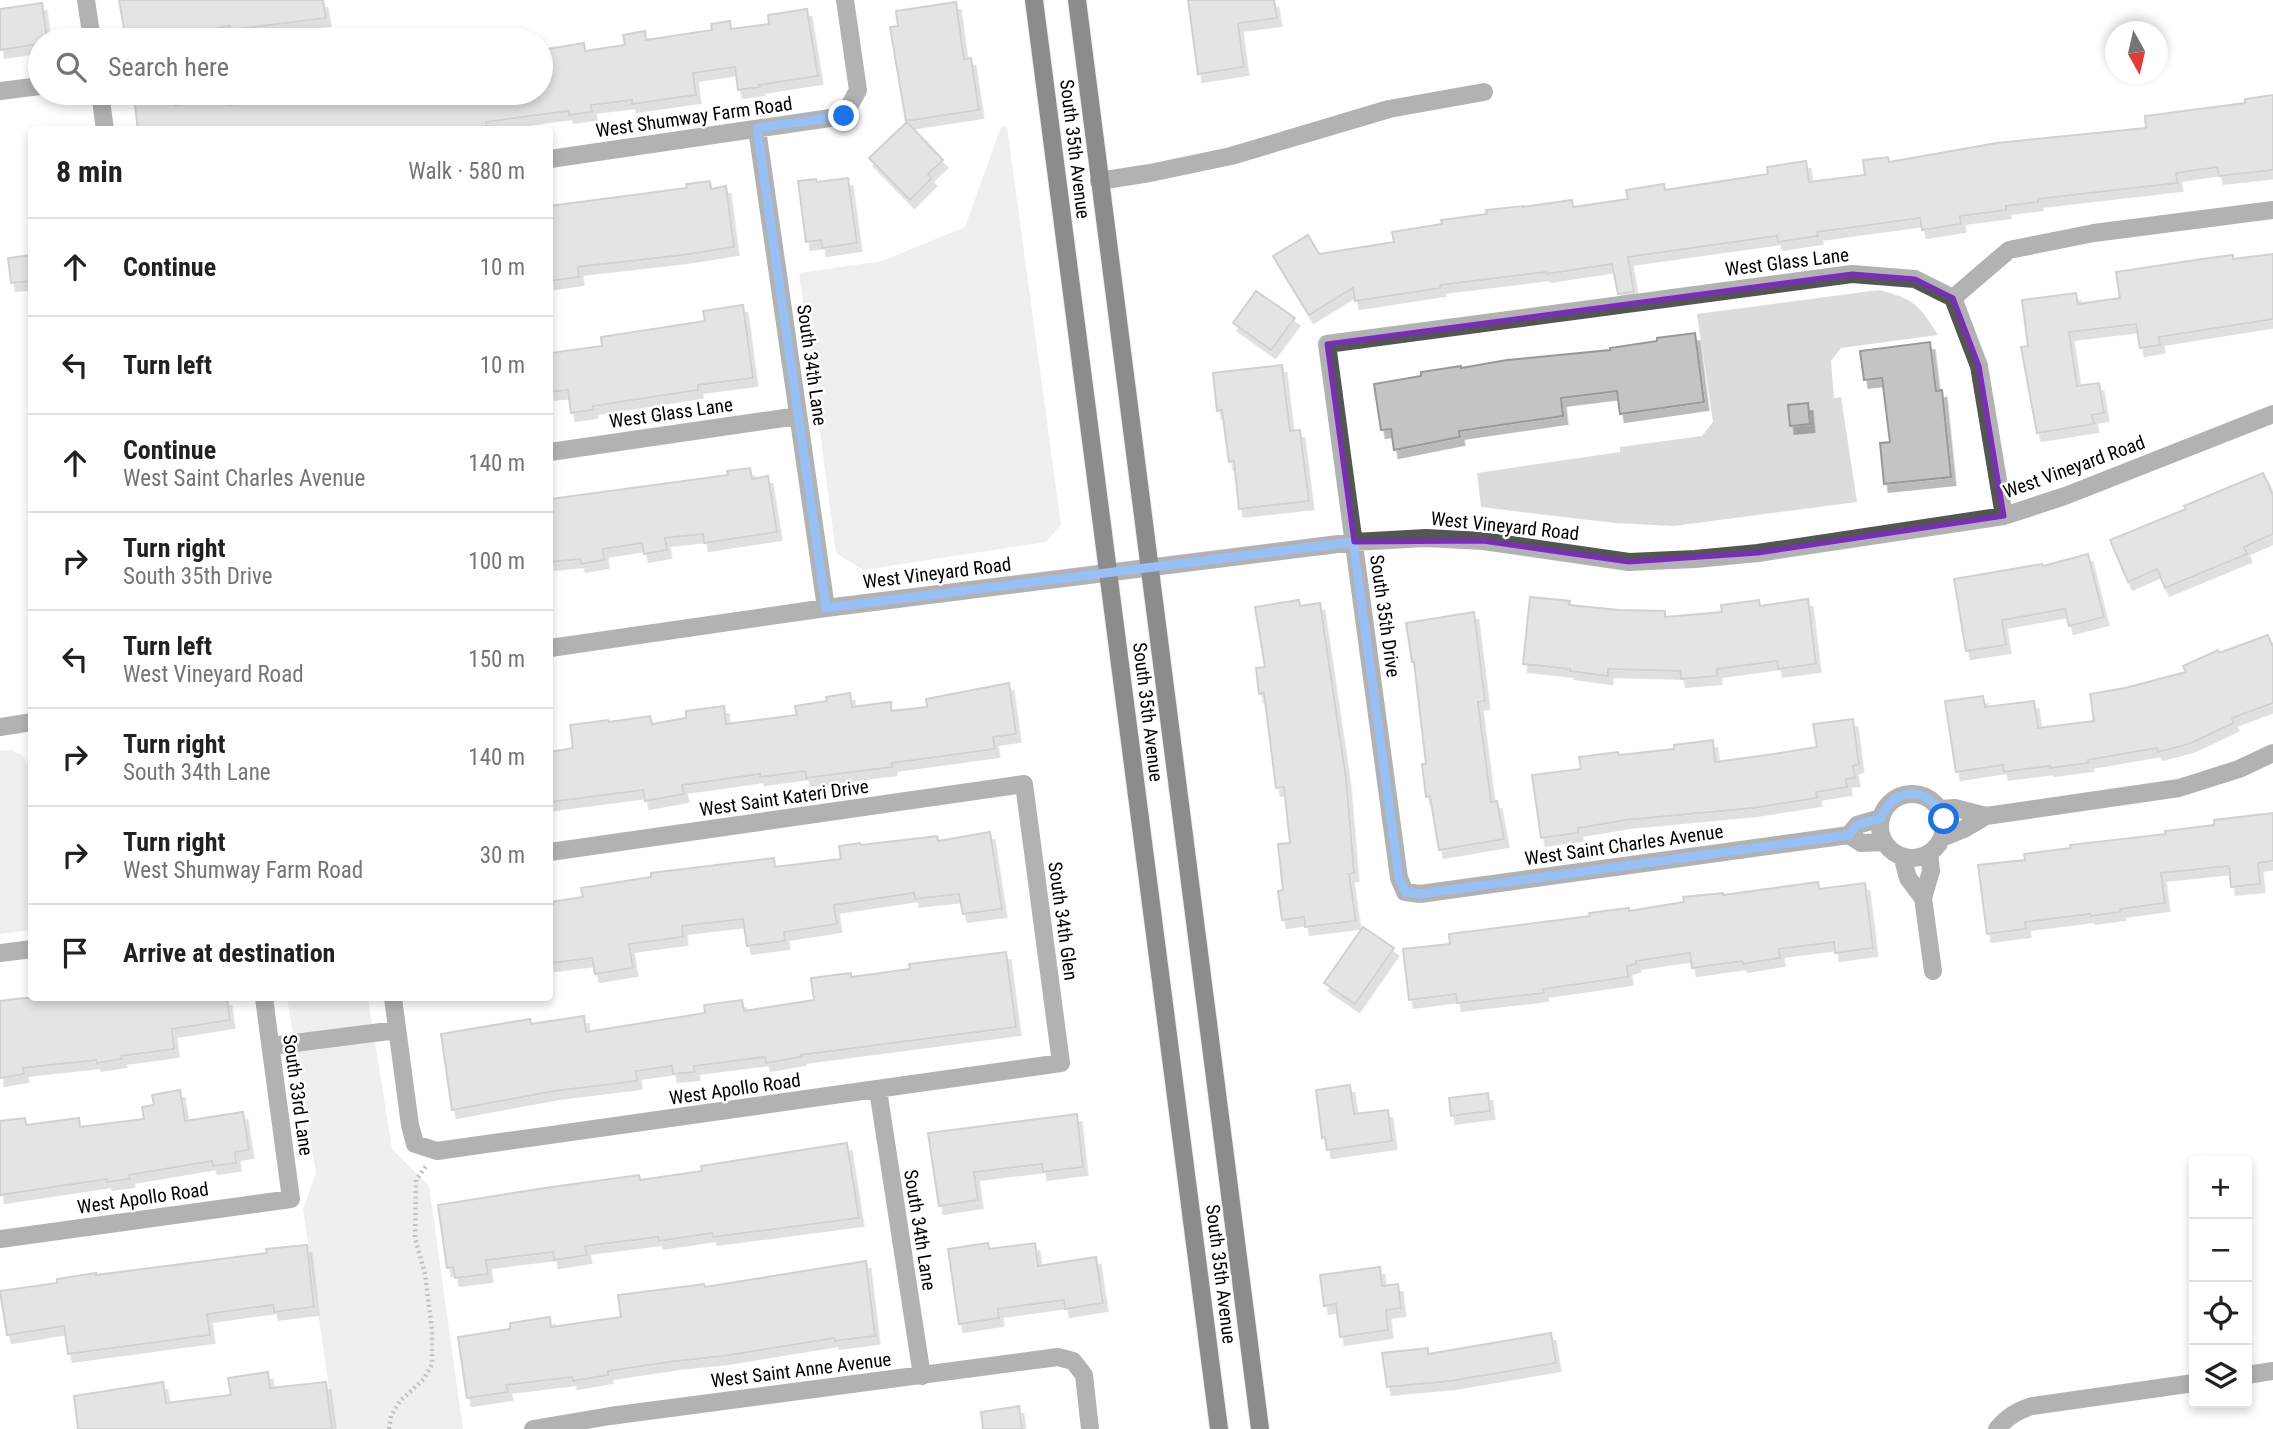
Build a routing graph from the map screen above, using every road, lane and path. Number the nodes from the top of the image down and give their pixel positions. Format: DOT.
graph roads {
  1 [pos="86,0"];
  2 [pos="845,0"];
  3 [pos="1034,0"];
  4 [pos="1077,0"];
  5 [pos="90,28"];
  6 [pos="28,88"];
  7 [pos="0,91"];
  8 [pos="1485,92"];
  9 [pos="102,105"];
  10 [pos="104,126"];
  11 [pos="757,128"];
  12 [pos="553,159"];
  13 [pos="1099,181"];
  14 [pos="2273,210"];
  15 [pos="1953,298"];
  16 [pos="1327,344"];
  17 [pos="2273,414"];
  18 [pos="798,416"];
  19 [pos="553,452"];
  20 [pos="2004,516"];
  21 [pos="1353,542"];
  22 [pos="1149,567"];
  23 [pos="1109,572"];
  24 [pos="826,608"];
  25 [pos="553,648"];
  26 [pos="28,723"];
  27 [pos="0,727"];
  28 [pos="2273,753"];
  29 [pos="1024,784"];
  30 [pos="1940,809"];
  31 [pos="1986,816"];
  32 [pos="1881,818"];
  33 [pos="1849,835"];
  34 [pos="1942,838"];
  35 [pos="1884,842"];
  36 [pos="553,852"];
  37 [pos="1929,853"];
  38 [pos="1902,856"];
  39 [pos="1405,892"];
  40 [pos="1923,898"];
  41 [pos="28,950"];
  42 [pos="0,953"];
  43 [pos="1933,971"];
  44 [pos="264,1001"];
  45 [pos="393,1001"];
  46 [pos="397,1030"];
  47 [pos="271,1046"];
  48 [pos="1061,1063"];
  49 [pos="878,1090"];
  50 [pos="437,1151"];
  51 [pos="291,1199"];
  52 [pos="0,1239"];
  53 [pos="2273,1371"];
  54 [pos="2252,1374"];
  55 [pos="922,1376"];
  56 [pos="2189,1383"];
  57 [pos="611,1423"];
  58 [pos="389,1429"];
  59 [pos="533,1429"];
  60 [pos="1090,1429"];
  61 [pos="1219,1429"];
  62 [pos="1260,1429"];
  63 [pos="1997,1429"];
  1 -- 5 [label="street"];
  2 -- 11 [label="street, West Shumway Farm Road"];
  3 -- 23 [label="main road, South 35th Avenue"];
  4 -- 13 [label="main road, South 35th Avenue"];
  6 -- 7 [label="street"];
  8 -- 13 [label="street"];
  9 -- 10 [label="street"];
  11 -- 12 [label="street, West Shumway Farm Road"];
  11 -- 18 [label="street, South 34th Lane"];
  13 -- 22 [label="main road, South 35th Avenue"];
  14 -- 15 [label="street"];
  15 -- 16 [label="street, West Glass Lane"];
  15 -- 20 [label="street"];
  16 -- 21 [label="street, South 35th Drive"];
  17 -- 20 [label="street, West Vineyard Road"];
  18 -- 19 [label="street, West Glass Lane"];
  18 -- 24 [label="street, South 34th Lane"];
  20 -- 21 [label="street, West Vineyard Road"];
  21 -- 22 [label="street, West Vineyard Road"];
  21 -- 39 [label="street, South 35th Drive"];
  22 -- 23 [label="street, West Vineyard Road"];
  22 -- 62 [label="main road, South 35th Avenue"];
  23 -- 24 [label="street, West Vineyard Road"];
  23 -- 61 [label="main road, South 35th Avenue"];
  24 -- 25 [label="street, West Vineyard Road"];
  26 -- 27 [label="street"];
  28 -- 31 [label="street"];
  29 -- 36 [label="street, West Saint Kateri Drive"];
  29 -- 48 [label="street, South 34th Glen"];
  30 -- 31 [label="street"];
  30 -- 32 [label="street"];
  30 -- 34 [label="street"];
  31 -- 34 [label="street"];
  32 -- 33 [label="street, West Saint Charles Avenue"];
  32 -- 35 [label="street"];
  33 -- 35 [label="street, West Saint Charles Avenue"];
  33 -- 39 [label="street, West Saint Charles Avenue"];
  34 -- 37 [label="street"];
  35 -- 38 [label="street"];
  37 -- 38 [label="street"];
  37 -- 40 [label="street"];
  38 -- 40 [label="street"];
  40 -- 43 [label="street"];
  41 -- 42 [label="street"];
  44 -- 47 [label="street, South 33rd Lane"];
  45 -- 46 [label="street"];
  46 -- 47 [label="street"];
  46 -- 50 [label="street, West Apollo Road"];
  47 -- 51 [label="street, South 33rd Lane"];
  48 -- 49 [label="street, West Apollo Road"];
  49 -- 50 [label="street, West Apollo Road"];
  49 -- 55 [label="street, South 34th Lane"];
  50 -- 58 [label="path"];
  51 -- 52 [label="street, West Apollo Road"];
  53 -- 54 [label="street"];
  55 -- 57 [label="street, West Saint Anne Avenue"];
  55 -- 60 [label="street, West Saint Anne Avenue"];
  56 -- 63 [label="street"];
  57 -- 59 [label="street, West Saint Anne Avenue"];
}
